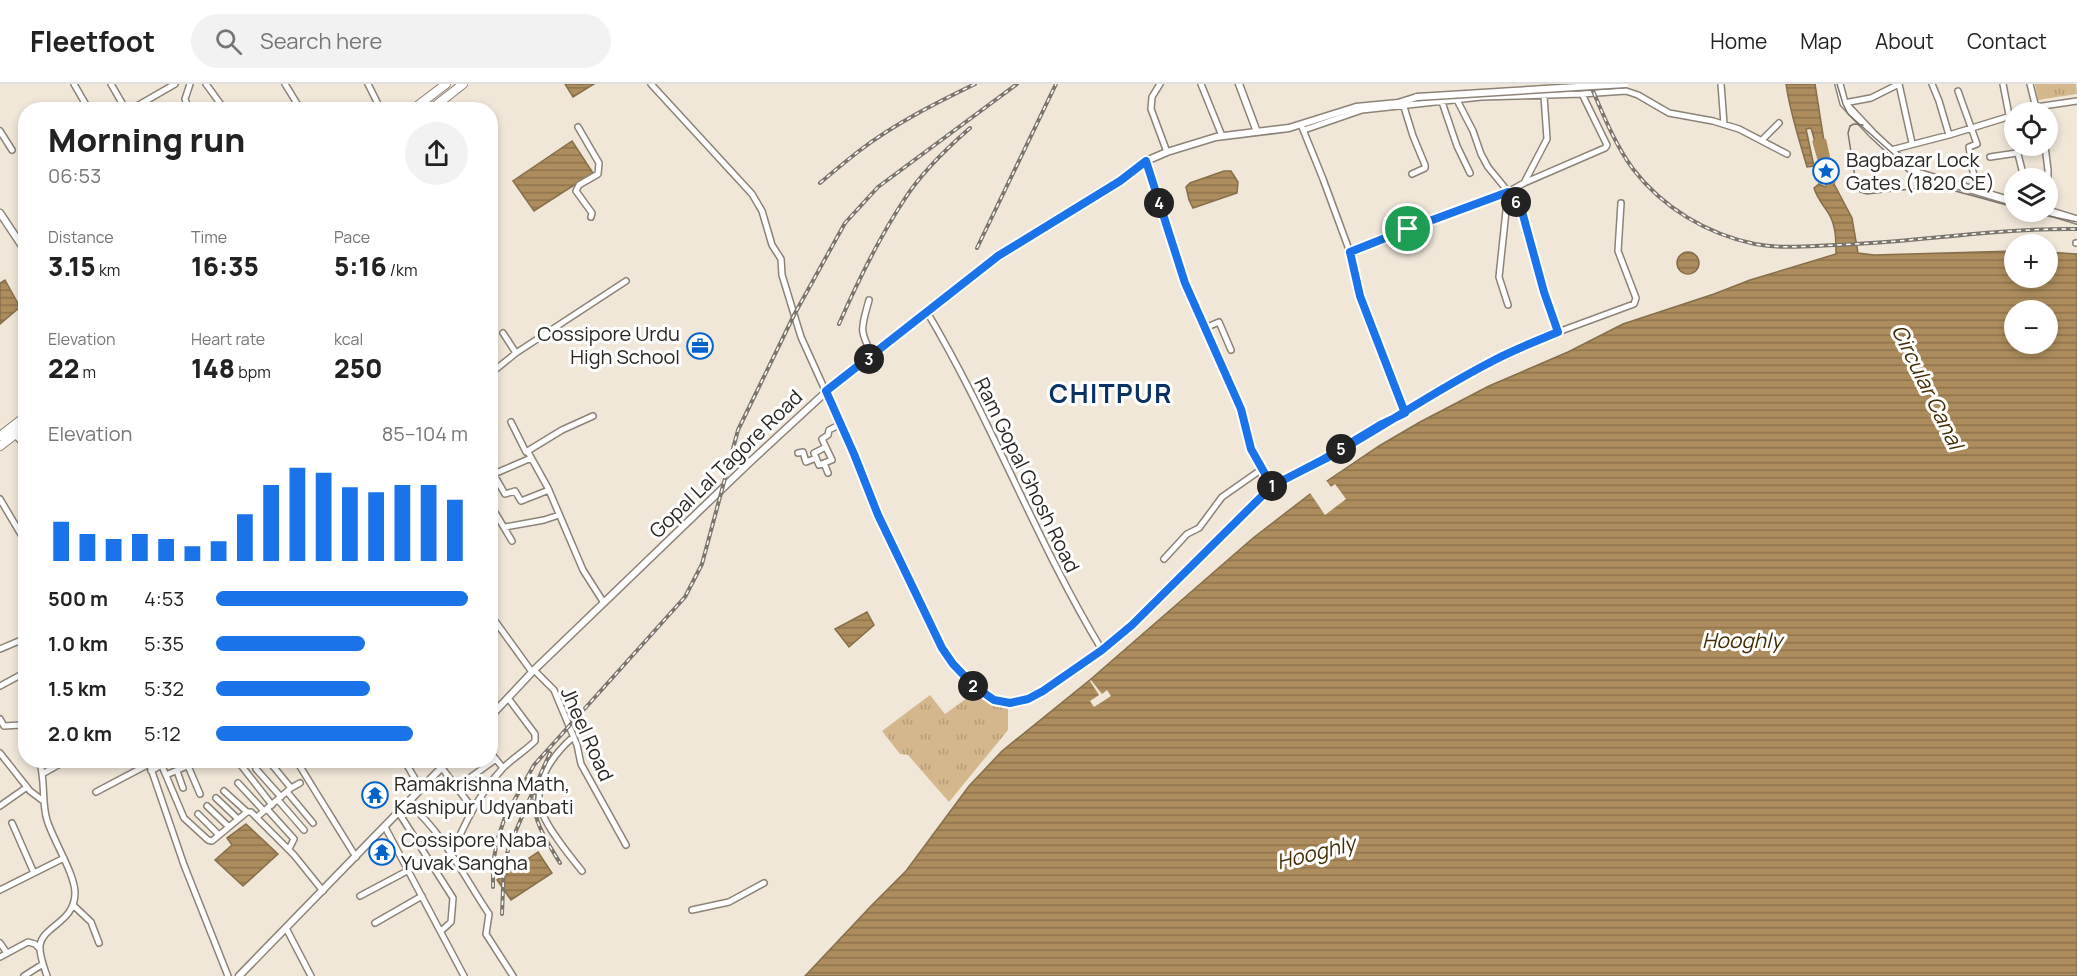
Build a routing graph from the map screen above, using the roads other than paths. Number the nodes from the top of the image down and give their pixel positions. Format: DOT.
graph roads {
  1 [pos="74,84"];
  2 [pos="111,84"];
  3 [pos="175,84"];
  4 [pos="190,84"];
  5 [pos="206,84"];
  6 [pos="285,84"];
  7 [pos="368,84"];
  8 [pos="446,84"];
  9 [pos="463,84"];
  10 [pos="651,84"];
  11 [pos="1160,84"];
  12 [pos="1202,84"];
  13 [pos="1239,84"];
  14 [pos="1625,84"];
  15 [pos="1721,84"];
  16 [pos="1839,84"];
  17 [pos="1899,84"];
  18 [pos="1932,84"];
  19 [pos="2003,84"];
  20 [pos="2030,84"];
  21 [pos="1958,91"];
  22 [pos="1582,93"];
  23 [pos="1544,96"];
  24 [pos="1457,100"];
  25 [pos="2077,101"];
  26 [pos="84,102"];
  27 [pos="123,102"];
  28 [pos="142,102"];
  29 [pos="186,102"];
  30 [pos="219,102"];
  31 [pos="296,102"];
  32 [pos="377,102"];
  33 [pos="422,102"];
  34 [pos="440,102"];
  35 [pos="1442,102"];
  36 [pos="2008,102"];
  37 [pos="2034,102"];
  38 [pos="1844,103"];
  39 [pos="1401,105"];
  40 [pos="2058,105"];
  41 [pos="2004,118"];
  42 [pos="1779,123"];
  43 [pos="1724,124"];
  44 [pos="578,127"];
  45 [pos="1972,127"];
  46 [pos="1302,128"];
  47 [pos="0,131"];
  48 [pos="1257,132"];
  49 [pos="1949,135"];
  50 [pos="1222,136"];
  51 [pos="1762,140"];
  52 [pos="1912,143"];
  53 [pos="12,150"];
  54 [pos="1891,150"];
  55 [pos="1167,152"];
  56 [pos="1787,154"];
  57 [pos="2004,155"];
  58 [pos="1990,157"];
  59 [pos="1146,161"];
  60 [pos="1470,173"];
  61 [pos="1412,174"];
  62 [pos="1524,183"];
  63 [pos="1976,190"];
  64 [pos="1508,192"];
  65 [pos="2004,199"];
  66 [pos="1621,203"];
  67 [pos="0,213"];
  68 [pos="2058,214"];
  69 [pos="591,217"];
  70 [pos="2077,220"];
  71 [pos="18,240"];
  72 [pos="1350,252"];
  73 [pos="626,281"];
  74 [pos="869,300"];
  75 [pos="1508,305"];
  76 [pos="927,312"];
  77 [pos="1205,328"];
  78 [pos="1558,332"];
  79 [pos="503,333"];
  80 [pos="1231,350"];
  81 [pos="516,353"];
  82 [pos="872,356"];
  83 [pos="498,368"];
  84 [pos="826,391"];
  85 [pos="1405,413"];
  86 [pos="593,416"];
  87 [pos="511,422"];
  88 [pos="841,424"];
  89 [pos="18,425"];
  90 [pos="18,429"];
  91 [pos="12,431"];
  92 [pos="0,436"];
  93 [pos="18,438"];
  94 [pos="0,446"];
  95 [pos="826,447"];
  96 [pos="798,453"];
  97 [pos="530,454"];
  98 [pos="816,458"];
  99 [pos="824,463"];
  100 [pos="1262,469"];
  101 [pos="498,472"];
  102 [pos="828,473"];
  103 [pos="498,481"];
  104 [pos="1272,486"];
  105 [pos="549,490"];
  106 [pos="0,499"];
  107 [pos="559,515"];
  108 [pos="498,516"];
  109 [pos="505,527"];
  110 [pos="18,529"];
  111 [pos="512,541"];
  112 [pos="1164,559"];
  113 [pos="604,603"];
  114 [pos="498,625"];
  115 [pos="18,641"];
  116 [pos="0,649"];
  117 [pos="1102,650"];
  118 [pos="533,671"];
  119 [pos="18,676"];
  120 [pos="0,686"];
  121 [pos="508,698"];
  122 [pos="498,709"];
  123 [pos="0,719"];
  124 [pos="18,725"];
  125 [pos="573,737"];
  126 [pos="1,756"];
  127 [pos="498,762"];
  128 [pos="41,768"];
  129 [pos="53,768"];
  130 [pos="138,768"];
  131 [pos="150,768"];
  132 [pos="158,768"];
  133 [pos="163,768"];
  134 [pos="184,768"];
  135 [pos="189,768"];
  136 [pos="242,768"];
  137 [pos="274,768"];
  138 [pos="301,768"];
  139 [pos="409,768"];
  140 [pos="442,768"];
  141 [pos="483,768"];
  142 [pos="503,768"];
  143 [pos="256,770"];
  144 [pos="151,771"];
  145 [pos="177,771"];
  146 [pos="42,774"];
  147 [pos="166,775"];
  148 [pos="238,783"];
  149 [pos="300,783"];
  150 [pos="27,787"];
  151 [pos="457,787"];
  152 [pos="183,788"];
  153 [pos="421,789"];
  154 [pos="289,790"];
  155 [pos="224,791"];
  156 [pos="96,792"];
  157 [pos="200,794"];
  158 [pos="216,798"];
  159 [pos="280,799"];
  160 [pos="42,801"];
  161 [pos="408,803"];
  162 [pos="0,806"];
  163 [pos="207,806"];
  164 [pos="268,808"];
  165 [pos="473,809"];
  166 [pos="247,812"];
  167 [pos="399,813"];
  168 [pos="198,814"];
  169 [pos="258,817"];
  170 [pos="238,819"];
  171 [pos="12,823"];
  172 [pos="313,823"];
  173 [pos="229,827"];
  174 [pos="385,827"];
  175 [pos="304,830"];
  176 [pos="219,835"];
  177 [pos="626,845"];
  178 [pos="289,849"];
  179 [pos="451,856"];
  180 [pos="356,857"];
  181 [pos="64,858"];
  182 [pos="408,870"];
  183 [pos="582,872"];
  184 [pos="34,873"];
  185 [pos="764,883"];
  186 [pos="0,890"];
  187 [pos="323,891"];
  188 [pos="360,896"];
  189 [pos="422,896"];
  190 [pos="73,905"];
  191 [pos="692,910"];
  192 [pos="375,923"];
  193 [pos="286,928"];
  194 [pos="441,932"];
  195 [pos="0,943"];
  196 [pos="99,943"];
  197 [pos="40,950"];
  198 [pos="7,953"];
  199 [pos="0,957"];
  200 [pos="43,964"];
  201 [pos="24,976"];
  202 [pos="47,976"];
  203 [pos="228,976"];
  204 [pos="240,976"];
  205 [pos="311,976"];
  206 [pos="464,976"];
  207 [pos="513,976"];
  1 -- 26 [label="street"];
  2 -- 27 [label="street"];
  3 -- 28 [label="street"];
  4 -- 29 [label="street"];
  5 -- 30 [label="street"];
  6 -- 31 [label="street"];
  7 -- 32 [label="street"];
  8 -- 33 [label="main road"];
  9 -- 34 [label="main road"];
  10 -- 84 [label="street"];
  11 -- 55 [label="street"];
  12 -- 50 [label="street"];
  13 -- 48 [label="street"];
  14 -- 39 [label="street, Gopal Lal Tagore Road, bridge"];
  15 -- 43 [label="street"];
  16 -- 38 [label="main road"];
  17 -- 38 [label="street"];
  17 -- 52 [label="street"];
  18 -- 49 [label="street"];
  19 -- 36 [label="street"];
  20 -- 37 [label="street"];
  21 -- 45 [label="street"];
  22 -- 23 [label="street"];
  22 -- 43 [label="street"];
  22 -- 62 [label="street"];
  23 -- 24 [label="street"];
  23 -- 62 [label="street"];
  24 -- 35 [label="street"];
  24 -- 64 [label="street"];
  25 -- 40 [label="street"];
  35 -- 39 [label="street"];
  35 -- 60 [label="street"];
  38 -- 54 [label="main road"];
  39 -- 46 [label="street, Gopal Lal Tagore Road"];
  39 -- 61 [label="street"];
  41 -- 45 [label="street"];
  42 -- 51 [label="street"];
  43 -- 51 [label="street"];
  44 -- 69 [label="street"];
  45 -- 49 [label="street"];
  45 -- 63 [label="street"];
  46 -- 48 [label="street, Gopal Lal Tagore Road"];
  46 -- 72 [label="street"];
  47 -- 53 [label="street"];
  48 -- 50 [label="street, Gopal Lal Tagore Road"];
  49 -- 52 [label="street"];
  50 -- 55 [label="street, Gopal Lal Tagore Road"];
  51 -- 56 [label="street"];
  52 -- 54 [label="street"];
  54 -- 63 [label="main road"];
  55 -- 59 [label="street, Gopal Lal Tagore Road"];
  57 -- 58 [label="street"];
  59 -- 76 [label="street, Gopal Lal Tagore Road"];
  59 -- 77 [label="street"];
  62 -- 64 [label="street"];
  63 -- 65 [label="main road"];
  64 -- 72 [label="street"];
  64 -- 75 [label="street"];
  64 -- 78 [label="street"];
  66 -- 78 [label="street"];
  67 -- 71 [label="street"];
  68 -- 70 [label="main road"];
  72 -- 85 [label="street"];
  73 -- 81 [label="street"];
  74 -- 82 [label="street"];
  76 -- 82 [label="street, Gopal Lal Tagore Road"];
  76 -- 117 [label="street, Ram Gopal Ghosh Road"];
  77 -- 80 [label="street"];
  77 -- 100 [label="street"];
  78 -- 85 [label="street"];
  79 -- 81 [label="street"];
  81 -- 83 [label="street"];
  82 -- 84 [label="street, Gopal Lal Tagore Road"];
  84 -- 88 [label="street"];
  84 -- 113 [label="street, Gopal Lal Tagore Road"];
  85 -- 104 [label="street"];
  86 -- 97 [label="street"];
  87 -- 97 [label="street"];
  88 -- 95 [label="street"];
  88 -- 117 [label="street"];
  89 -- 91 [label="main road"];
  90 -- 91 [label="main road"];
  91 -- 92 [label="main road"];
  91 -- 93 [label="street"];
  91 -- 94 [label="main road"];
  95 -- 98 [label="street"];
  95 -- 99 [label="street"];
  96 -- 98 [label="street"];
  97 -- 101 [label="street"];
  97 -- 105 [label="street"];
  98 -- 99 [label="street"];
  99 -- 102 [label="street"];
  100 -- 104 [label="street"];
  100 -- 112 [label="street"];
  103 -- 105 [label="street"];
  104 -- 117 [label="street"];
  105 -- 107 [label="street"];
  106 -- 110 [label="street"];
  107 -- 109 [label="street"];
  107 -- 113 [label="street"];
  108 -- 109 [label="street"];
  109 -- 111 [label="street"];
  113 -- 118 [label="street, Gopal Lal Tagore Road"];
  114 -- 118 [label="street, Jheel Road"];
  115 -- 116 [label="street"];
  118 -- 121 [label="street, Gopal Lal Tagore Road"];
  118 -- 125 [label="street, Jheel Road"];
  119 -- 120 [label="street"];
  121 -- 122 [label="street, Gopal Lal Tagore Road"];
  121 -- 142 [label="street"];
  123 -- 124 [label="street"];
  125 -- 177 [label="street, Jheel Road"];
  125 -- 183 [label="street"];
  126 -- 150 [label="street"];
  127 -- 142 [label="street"];
  128 -- 146 [label="street"];
  129 -- 146 [label="street"];
  130 -- 156 [label="street"];
  131 -- 144 [label="street"];
  132 -- 144 [label="street"];
  133 -- 147 [label="street"];
  134 -- 145 [label="street"];
  135 -- 157 [label="street"];
  136 -- 164 [label="street"];
  137 -- 154 [label="street"];
  138 -- 180 [label="street"];
  139 -- 153 [label="street"];
  140 -- 151 [label="street"];
  140 -- 153 [label="street"];
  141 -- 151 [label="street"];
  142 -- 165 [label="street"];
  143 -- 159 [label="street"];
  144 -- 203 [label="street"];
  145 -- 147 [label="street"];
  145 -- 152 [label="street"];
  146 -- 160 [label="street"];
  147 -- 176 [label="street"];
  148 -- 164 [label="street"];
  149 -- 154 [label="street"];
  150 -- 160 [label="street"];
  150 -- 162 [label="street"];
  151 -- 165 [label="street"];
  153 -- 161 [label="street"];
  154 -- 159 [label="street"];
  154 -- 172 [label="street"];
  155 -- 166 [label="street"];
  158 -- 170 [label="street"];
  159 -- 164 [label="street"];
  159 -- 175 [label="street"];
  160 -- 181 [label="street"];
  161 -- 167 [label="street"];
  161 -- 179 [label="street"];
  163 -- 173 [label="street"];
  164 -- 169 [label="street"];
  164 -- 178 [label="street"];
  165 -- 179 [label="street"];
  166 -- 169 [label="street"];
  166 -- 170 [label="street"];
  167 -- 174 [label="street"];
  167 -- 194 [label="street"];
  168 -- 176 [label="street"];
  169 -- 178 [label="street"];
  170 -- 173 [label="street"];
  171 -- 184 [label="street"];
  173 -- 176 [label="street"];
  174 -- 180 [label="street"];
  174 -- 182 [label="street"];
  178 -- 187 [label="street"];
  179 -- 207 [label="street"];
  180 -- 187 [label="street"];
  181 -- 184 [label="street"];
  181 -- 190 [label="street"];
  182 -- 188 [label="street"];
  182 -- 189 [label="street"];
  184 -- 186 [label="street"];
  185 -- 191 [label="street"];
  187 -- 193 [label="street"];
  189 -- 192 [label="street"];
  189 -- 194 [label="street"];
  190 -- 196 [label="street"];
  190 -- 197 [label="street"];
  193 -- 204 [label="street"];
  193 -- 205 [label="street"];
  194 -- 206 [label="street"];
  195 -- 198 [label="street"];
  197 -- 198 [label="street"];
  197 -- 200 [label="street"];
  198 -- 199 [label="street"];
  200 -- 201 [label="street"];
  200 -- 202 [label="street"];
}
